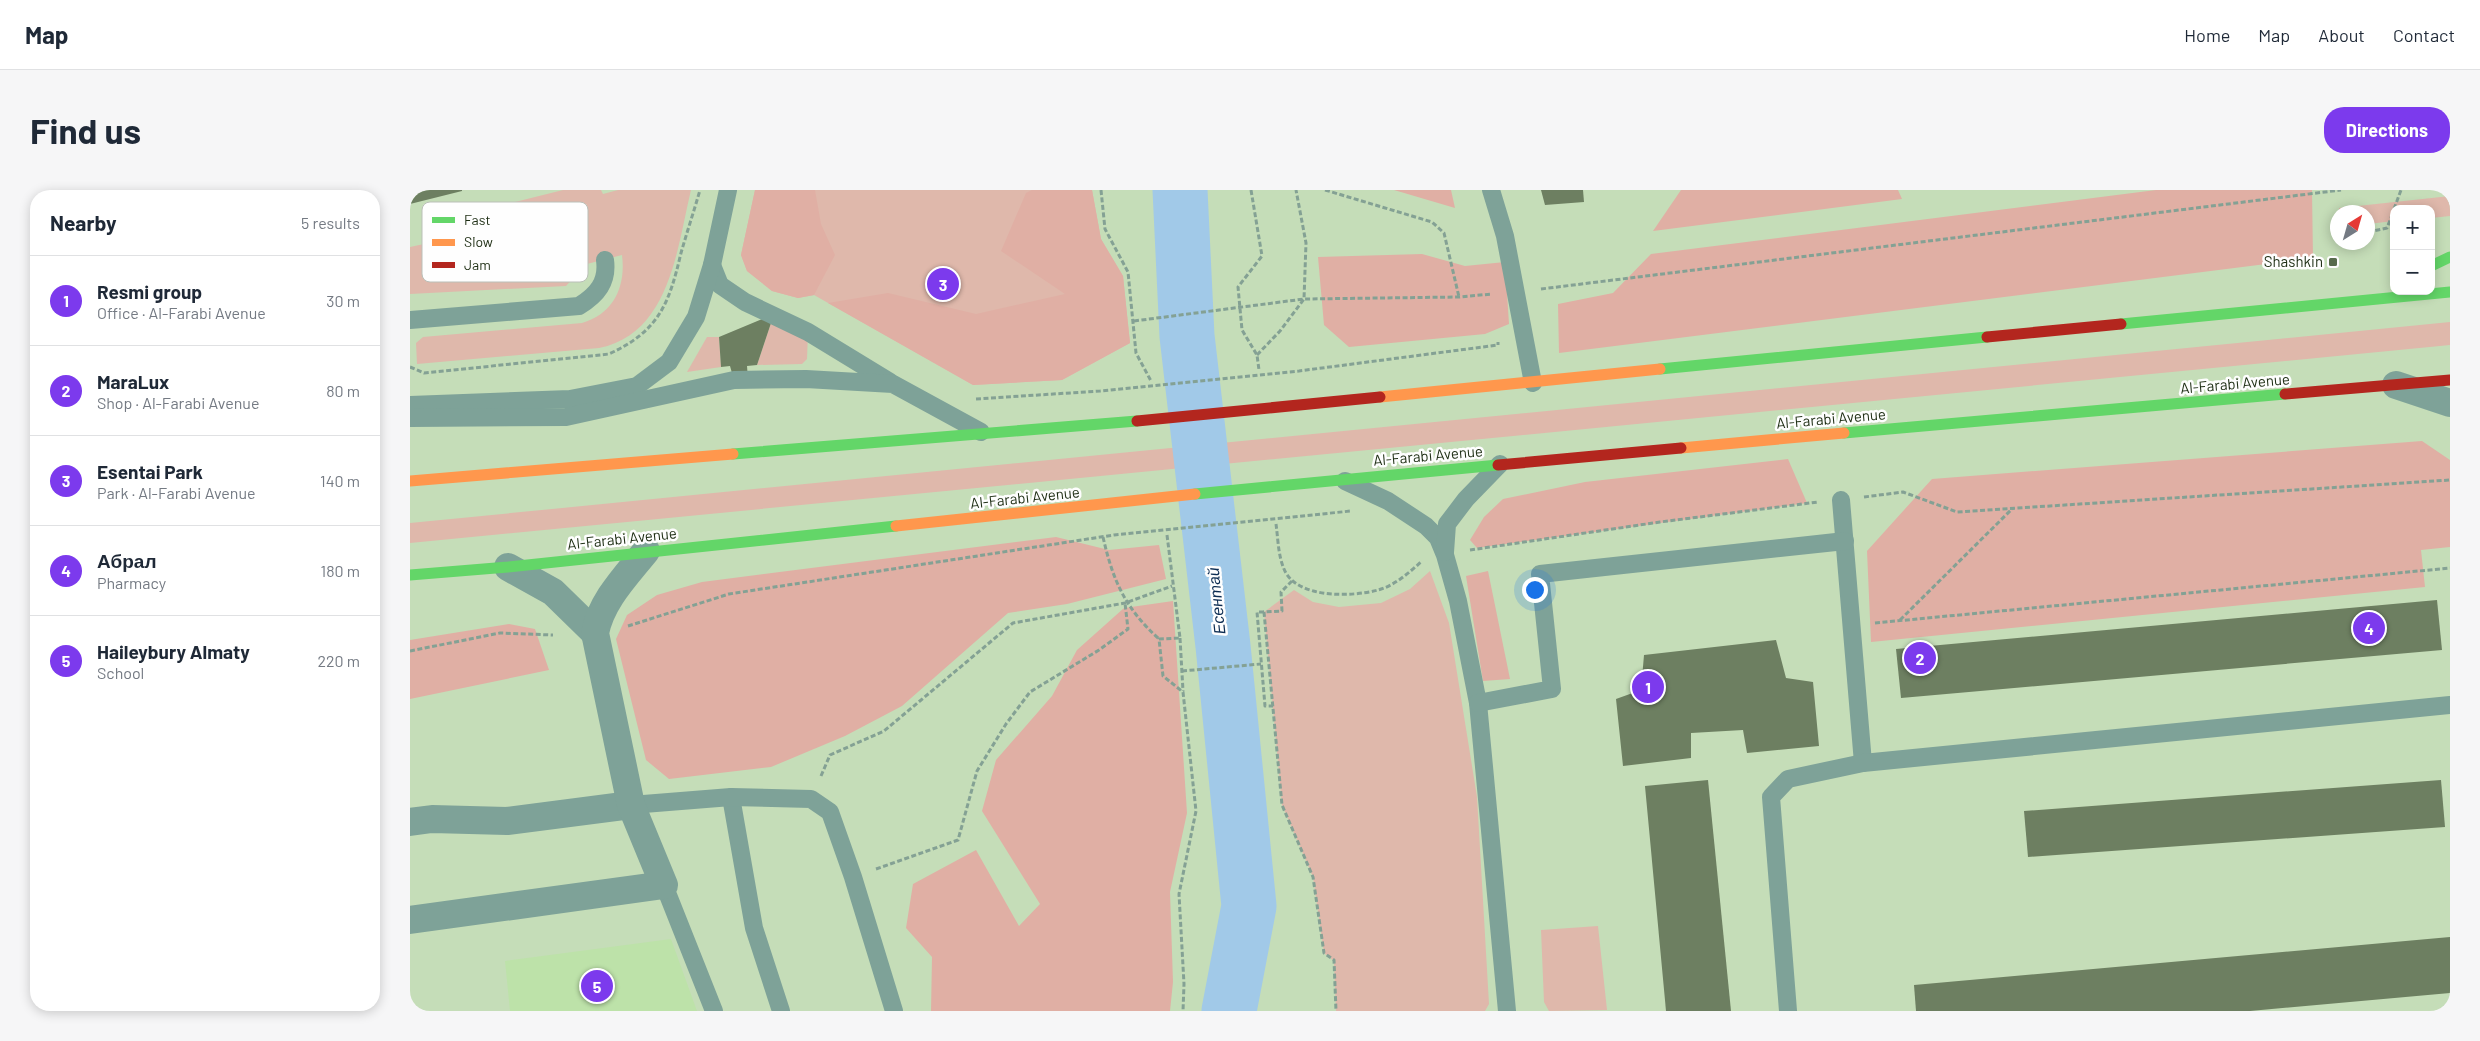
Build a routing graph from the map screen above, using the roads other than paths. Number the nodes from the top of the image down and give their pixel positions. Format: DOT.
graph roads {
  1 [pos="728,190"];
  2 [pos="1491,190"];
  3 [pos="2450,257"];
  4 [pos="605,260"];
  5 [pos="2435,264"];
  6 [pos="712,265"];
  7 [pos="2390,287"];
  8 [pos="2450,292"];
  9 [pos="2367,298"];
  10 [pos="410,320"];
  11 [pos="2450,380"];
  12 [pos="1533,383"];
  13 [pos="893,384"];
  14 [pos="2396,385"];
  15 [pos="641,395"];
  16 [pos="2450,403"];
  17 [pos="410,405"];
  18 [pos="410,418"];
  19 [pos="984,434"];
  20 [pos="1500,464"];
  21 [pos="470,475"];
  22 [pos="410,476"];
  23 [pos="1340,479"];
  24 [pos="410,482"];
  25 [pos="1841,500"];
  26 [pos="1844,541"];
  27 [pos="646,551"];
  28 [pos="1445,555"];
  29 [pos="508,567"];
  30 [pos="410,575"];
  31 [pos="607,631"];
  32 [pos="1478,702"];
  33 [pos="2450,704"];
  34 [pos="1863,763"];
  35 [pos="731,797"];
  36 [pos="631,804"];
  37 [pos="410,822"];
  38 [pos="664,885"];
  39 [pos="410,920"];
  40 [pos="714,1011"];
  41 [pos="781,1011"];
  42 [pos="894,1011"];
  43 [pos="1507,1011"];
  44 [pos="1788,1011"];
  1 -- 6 [label="lane"];
  2 -- 12 [label="lane"];
  3 -- 5 [label="main road"];
  4 -- 10 [label="lane"];
  6 -- 13 [label="lane"];
  6 -- 15 [label="lane"];
  7 -- 9 [label="main road"];
  8 -- 9 [label="main road"];
  9 -- 12 [label="main road"];
  11 -- 14 [label="main road, Al-Farabi Avenue"];
  12 -- 19 [label="main road"];
  13 -- 15 [label="lane"];
  13 -- 19 [label="lane"];
  14 -- 16 [label="street"];
  14 -- 20 [label="main road, Al-Farabi Avenue"];
  15 -- 17 [label="lane"];
  15 -- 18 [label="lane"];
  19 -- 21 [label="main road"];
  20 -- 23 [label="main road, Al-Farabi Avenue"];
  20 -- 28 [label="lane"];
  21 -- 22 [label="main road"];
  21 -- 24 [label="main road"];
  23 -- 27 [label="main road, Al-Farabi Avenue"];
  23 -- 28 [label="lane"];
  25 -- 26 [label="lane"];
  26 -- 32 [label="lane"];
  26 -- 34 [label="lane"];
  27 -- 29 [label="main road, Al-Farabi Avenue"];
  27 -- 31 [label="street"];
  28 -- 32 [label="lane"];
  29 -- 30 [label="main road, Al-Farabi Avenue"];
  29 -- 31 [label="street"];
  31 -- 36 [label="street"];
  32 -- 43 [label="lane"];
  33 -- 34 [label="lane"];
  34 -- 44 [label="lane"];
  35 -- 36 [label="lane"];
  35 -- 41 [label="lane"];
  35 -- 42 [label="lane"];
  36 -- 37 [label="street"];
  36 -- 38 [label="street"];
  38 -- 39 [label="street"];
  38 -- 40 [label="lane"];
}
